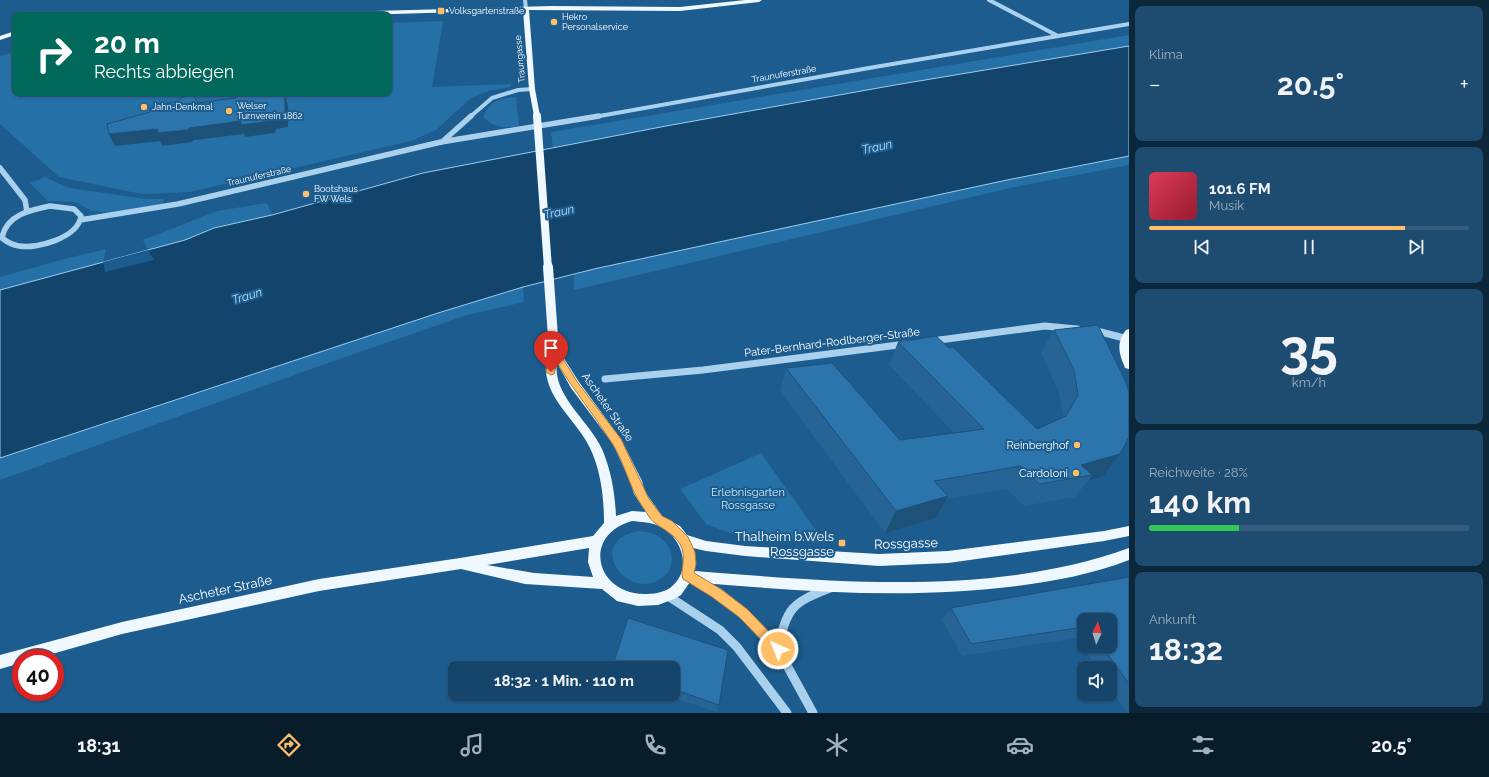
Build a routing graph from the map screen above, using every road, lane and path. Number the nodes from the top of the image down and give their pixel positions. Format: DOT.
graph roads {
  1 [pos="525,0"];
  2 [pos="759,0"];
  3 [pos="989,0"];
  4 [pos="526,9"];
  5 [pos="392,13"];
  6 [pos="1129,24"];
  7 [pos="12,34"];
  8 [pos="1059,36"];
  9 [pos="0,38"];
  10 [pos="532,89"];
  11 [pos="442,142"];
  12 [pos="0,168"];
  13 [pos="27,212"];
  14 [pos="80,220"];
  15 [pos="1126,335"];
  16 [pos="924,342"];
  17 [pos="916,343"];
  18 [pos="554,351"];
  19 [pos="1129,365"];
  20 [pos="605,379"];
  21 [pos="658,520"];
  22 [pos="610,525"];
  23 [pos="1129,531"];
  24 [pos="684,540"];
  25 [pos="596,541"];
  26 [pos="1129,554"];
  27 [pos="460,564"];
  28 [pos="688,576"];
  29 [pos="605,584"];
  30 [pos="839,585"];
  31 [pos="668,596"];
  32 [pos="778,649"];
  33 [pos="0,662"];
  34 [pos="787,713"];
  35 [pos="813,713"];
  1 -- 4 [label="street, Traungasse"];
  2 -- 4 [label="main road"];
  3 -- 8 [label="street"];
  4 -- 5 [label="main road"];
  4 -- 10 [label="main road, Traungasse"];
  6 -- 8 [label="street, Traunuferstraße"];
  7 -- 9 [label="main road"];
  8 -- 11 [label="street, Traunuferstraße"];
  10 -- 11 [label="street, Traunuferstraße"];
  10 -- 18 [label="main road, Traungasse, bridge"];
  11 -- 14 [label="street, Traunuferstraße"];
  12 -- 13 [label="street"];
  13 -- 14 [label="street"];
  13 -- 14 [label="street"];
  15 -- 16 [label="street, Pater-Bernhard-Rodlberger-Straße"];
  15 -- 19 [label="main road"];
  17 -- 20 [label="street, Pater-Bernhard-Rodlberger-Straße"];
  18 -- 21 [label="main road, Ascheter Straße"];
  18 -- 22 [label="main road"];
  21 -- 22 [label="main road"];
  21 -- 24 [label="main road"];
  22 -- 25 [label="main road"];
  23 -- 24 [label="main road, Rossgasse"];
  24 -- 28 [label="main road"];
  25 -- 27 [label="main road, Ascheter Straße"];
  25 -- 29 [label="main road"];
  26 -- 30 [label="main road"];
  27 -- 29 [label="main road, Ascheter Straße"];
  27 -- 33 [label="main road, Ascheter Straße"];
  28 -- 30 [label="main road"];
  28 -- 31 [label="main road"];
  28 -- 32 [label="street"];
  29 -- 31 [label="main road"];
  30 -- 32 [label="street"];
  31 -- 34 [label="street"];
  32 -- 35 [label="street"];
}
